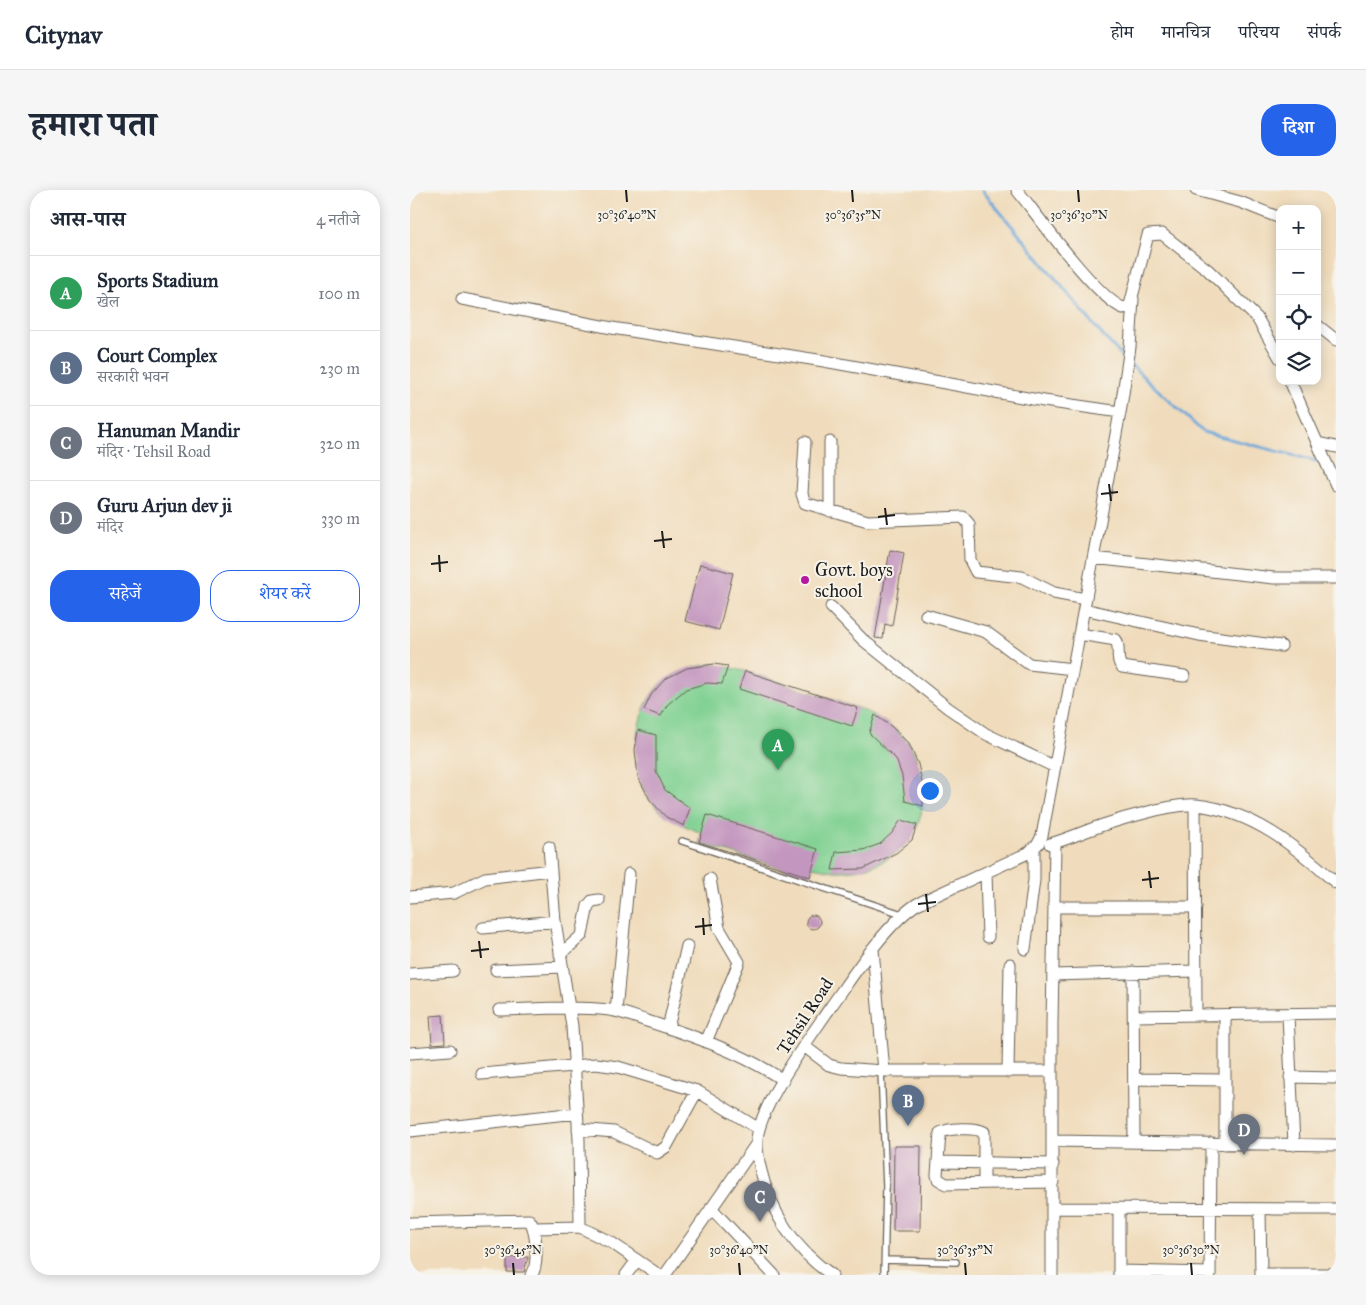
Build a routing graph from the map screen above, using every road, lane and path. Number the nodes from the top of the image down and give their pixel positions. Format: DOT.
graph roads {
  1 [pos="1017,190"];
  2 [pos="1196,190"];
  3 [pos="1276,216"];
  4 [pos="462,299"];
  5 [pos="1133,299"];
  6 [pos="1321,328"];
  7 [pos="1336,340"];
  8 [pos="1276,350"];
  9 [pos="1292,385"];
  10 [pos="1120,410"];
  11 [pos="805,442"];
  12 [pos="830,442"];
  13 [pos="1319,447"];
  14 [pos="1336,447"];
  15 [pos="1335,484"];
  16 [pos="830,511"];
  17 [pos="1093,558"];
  18 [pos="1336,578"];
  19 [pos="1084,604"];
  20 [pos="831,607"];
  21 [pos="926,615"];
  22 [pos="1079,634"];
  23 [pos="1281,646"];
  24 [pos="1073,669"];
  25 [pos="1184,676"];
  26 [pos="1055,767"];
  27 [pos="1194,805"];
  28 [pos="682,841"];
  29 [pos="1055,843"];
  30 [pos="1036,846"];
  31 [pos="549,847"];
  32 [pos="550,870"];
  33 [pos="986,872"];
  34 [pos="629,874"];
  35 [pos="710,880"];
  36 [pos="1336,884"];
  37 [pos="410,897"];
  38 [pos="599,900"];
  39 [pos="1054,907"];
  40 [pos="1196,907"];
  41 [pos="902,914"];
  42 [pos="556,922"];
  43 [pos="483,928"];
  44 [pos="988,938"];
  45 [pos="687,946"];
  46 [pos="1025,949"];
  47 [pos="873,950"];
  48 [pos="560,955"];
  49 [pos="1010,964"];
  50 [pos="562,967"];
  51 [pos="453,970"];
  52 [pos="496,970"];
  53 [pos="1195,971"];
  54 [pos="1133,972"];
  55 [pos="410,974"];
  56 [pos="1053,974"];
  57 [pos="568,1008"];
  58 [pos="499,1010"];
  59 [pos="616,1011"];
  60 [pos="1336,1013"];
  61 [pos="1225,1015"];
  62 [pos="1288,1015"];
  63 [pos="1134,1016"];
  64 [pos="1196,1016"];
  65 [pos="668,1028"];
  66 [pos="706,1042"];
  67 [pos="804,1046"];
  68 [pos="450,1050"];
  69 [pos="410,1053"];
  70 [pos="573,1067"];
  71 [pos="883,1071"];
  72 [pos="1008,1072"];
  73 [pos="1052,1072"];
  74 [pos="482,1074"];
  75 [pos="1290,1077"];
  76 [pos="1336,1078"];
  77 [pos="1134,1079"];
  78 [pos="783,1080"];
  79 [pos="1225,1080"];
  80 [pos="697,1091"];
  81 [pos="577,1113"];
  82 [pos="578,1129"];
  83 [pos="759,1129"];
  84 [pos="410,1131"];
  85 [pos="1052,1141"];
  86 [pos="1134,1142"];
  87 [pos="757,1143"];
  88 [pos="1211,1144"];
  89 [pos="1225,1144"];
  90 [pos="1294,1145"];
  91 [pos="1336,1145"];
  92 [pos="938,1162"];
  93 [pos="984,1163"];
  94 [pos="1053,1164"];
  95 [pos="1053,1182"];
  96 [pos="984,1183"];
  97 [pos="711,1208"];
  98 [pos="1053,1208"];
  99 [pos="1119,1209"];
  100 [pos="1210,1209"];
  101 [pos="1260,1209"];
  102 [pos="1336,1209"];
  103 [pos="411,1223"];
  104 [pos="580,1227"];
  105 [pos="535,1228"];
  106 [pos="637,1260"];
  107 [pos="885,1260"];
  108 [pos="956,1262"];
  109 [pos="1119,1273"];
  110 [pos="1210,1274"];
  111 [pos="1261,1274"];
  112 [pos="1336,1274"];
  113 [pos="531,1275"];
  114 [pos="626,1275"];
  115 [pos="659,1275"];
  116 [pos="664,1275"];
  117 [pos="774,1275"];
  118 [pos="832,1275"];
  119 [pos="884,1275"];
  120 [pos="1052,1275"];
  1 -- 5 [label="street"];
  2 -- 3 [label="street"];
  4 -- 10 [label="street"];
  5 -- 8 [label="street"];
  5 -- 10 [label="street"];
  6 -- 7 [label="street"];
  9 -- 13 [label="street"];
  10 -- 17 [label="street"];
  11 -- 16 [label="street"];
  12 -- 16 [label="street"];
  13 -- 14 [label="street"];
  13 -- 15 [label="street"];
  16 -- 19 [label="street"];
  17 -- 18 [label="street"];
  17 -- 19 [label="street"];
  19 -- 22 [label="street"];
  19 -- 23 [label="street"];
  20 -- 26 [label="street"];
  21 -- 24 [label="street"];
  22 -- 24 [label="street"];
  22 -- 25 [label="street"];
  24 -- 26 [label="street"];
  26 -- 30 [label="street"];
  27 -- 29 [label="street"];
  27 -- 36 [label="street"];
  27 -- 40 [label="street"];
  28 -- 41 [label="lane"];
  29 -- 30 [label="street"];
  29 -- 39 [label="street"];
  30 -- 33 [label="street, Tehsil Road"];
  30 -- 46 [label="street"];
  31 -- 32 [label="street"];
  32 -- 37 [label="street"];
  32 -- 42 [label="street"];
  33 -- 41 [label="street, Tehsil Road"];
  33 -- 44 [label="street"];
  34 -- 59 [label="street"];
  35 -- 66 [label="street"];
  38 -- 48 [label="street"];
  39 -- 40 [label="street"];
  39 -- 56 [label="street"];
  40 -- 53 [label="street"];
  41 -- 47 [label="street, Tehsil Road"];
  42 -- 43 [label="street"];
  42 -- 48 [label="street"];
  45 -- 65 [label="street"];
  47 -- 67 [label="street, Tehsil Road"];
  47 -- 71 [label="street"];
  48 -- 50 [label="street"];
  49 -- 72 [label="street"];
  50 -- 52 [label="street"];
  50 -- 57 [label="street"];
  51 -- 55 [label="street"];
  53 -- 54 [label="street"];
  53 -- 64 [label="street"];
  54 -- 56 [label="street"];
  54 -- 63 [label="street"];
  56 -- 73 [label="street"];
  57 -- 58 [label="street"];
  57 -- 59 [label="street"];
  57 -- 70 [label="street"];
  59 -- 65 [label="street"];
  60 -- 62 [label="street"];
  61 -- 62 [label="street"];
  61 -- 64 [label="street"];
  61 -- 79 [label="street"];
  62 -- 75 [label="street"];
  63 -- 64 [label="street"];
  63 -- 77 [label="street"];
  65 -- 66 [label="street"];
  66 -- 78 [label="street"];
  67 -- 71 [label="street"];
  67 -- 78 [label="street, Tehsil Road"];
  68 -- 69 [label="street"];
  70 -- 74 [label="street"];
  70 -- 80 [label="street"];
  70 -- 81 [label="street"];
  71 -- 72 [label="street"];
  71 -- 107 [label="lane"];
  72 -- 73 [label="street"];
  73 -- 85 [label="street"];
  75 -- 76 [label="street"];
  75 -- 90 [label="street"];
  77 -- 79 [label="street"];
  77 -- 86 [label="street"];
  78 -- 83 [label="street, Tehsil Road"];
  79 -- 89 [label="street"];
  80 -- 82 [label="street"];
  80 -- 83 [label="street"];
  81 -- 82 [label="street"];
  81 -- 84 [label="street"];
  82 -- 104 [label="street"];
  83 -- 87 [label="street, Tehsil Road"];
  85 -- 86 [label="street"];
  85 -- 94 [label="street"];
  86 -- 88 [label="street"];
  87 -- 97 [label="street"];
  87 -- 118 [label="street, Tehsil Road"];
  88 -- 89 [label="street"];
  88 -- 100 [label="street"];
  89 -- 90 [label="street"];
  90 -- 91 [label="street"];
  92 -- 93 [label="street"];
  92 -- 93 [label="street"];
  92 -- 96 [label="street"];
  93 -- 94 [label="street"];
  93 -- 96 [label="street"];
  94 -- 95 [label="street"];
  95 -- 96 [label="street"];
  95 -- 98 [label="street"];
  97 -- 116 [label="street"];
  97 -- 117 [label="street"];
  98 -- 99 [label="street"];
  98 -- 120 [label="street"];
  99 -- 100 [label="street"];
  99 -- 109 [label="street"];
  100 -- 101 [label="street"];
  100 -- 110 [label="street"];
  101 -- 102 [label="street"];
  101 -- 111 [label="street"];
  103 -- 105 [label="street"];
  104 -- 105 [label="street"];
  104 -- 106 [label="street"];
  105 -- 113 [label="street"];
  106 -- 114 [label="street"];
  106 -- 115 [label="street"];
  107 -- 108 [label="lane"];
  107 -- 119 [label="lane"];
  109 -- 110 [label="street"];
  111 -- 112 [label="street"];
}
